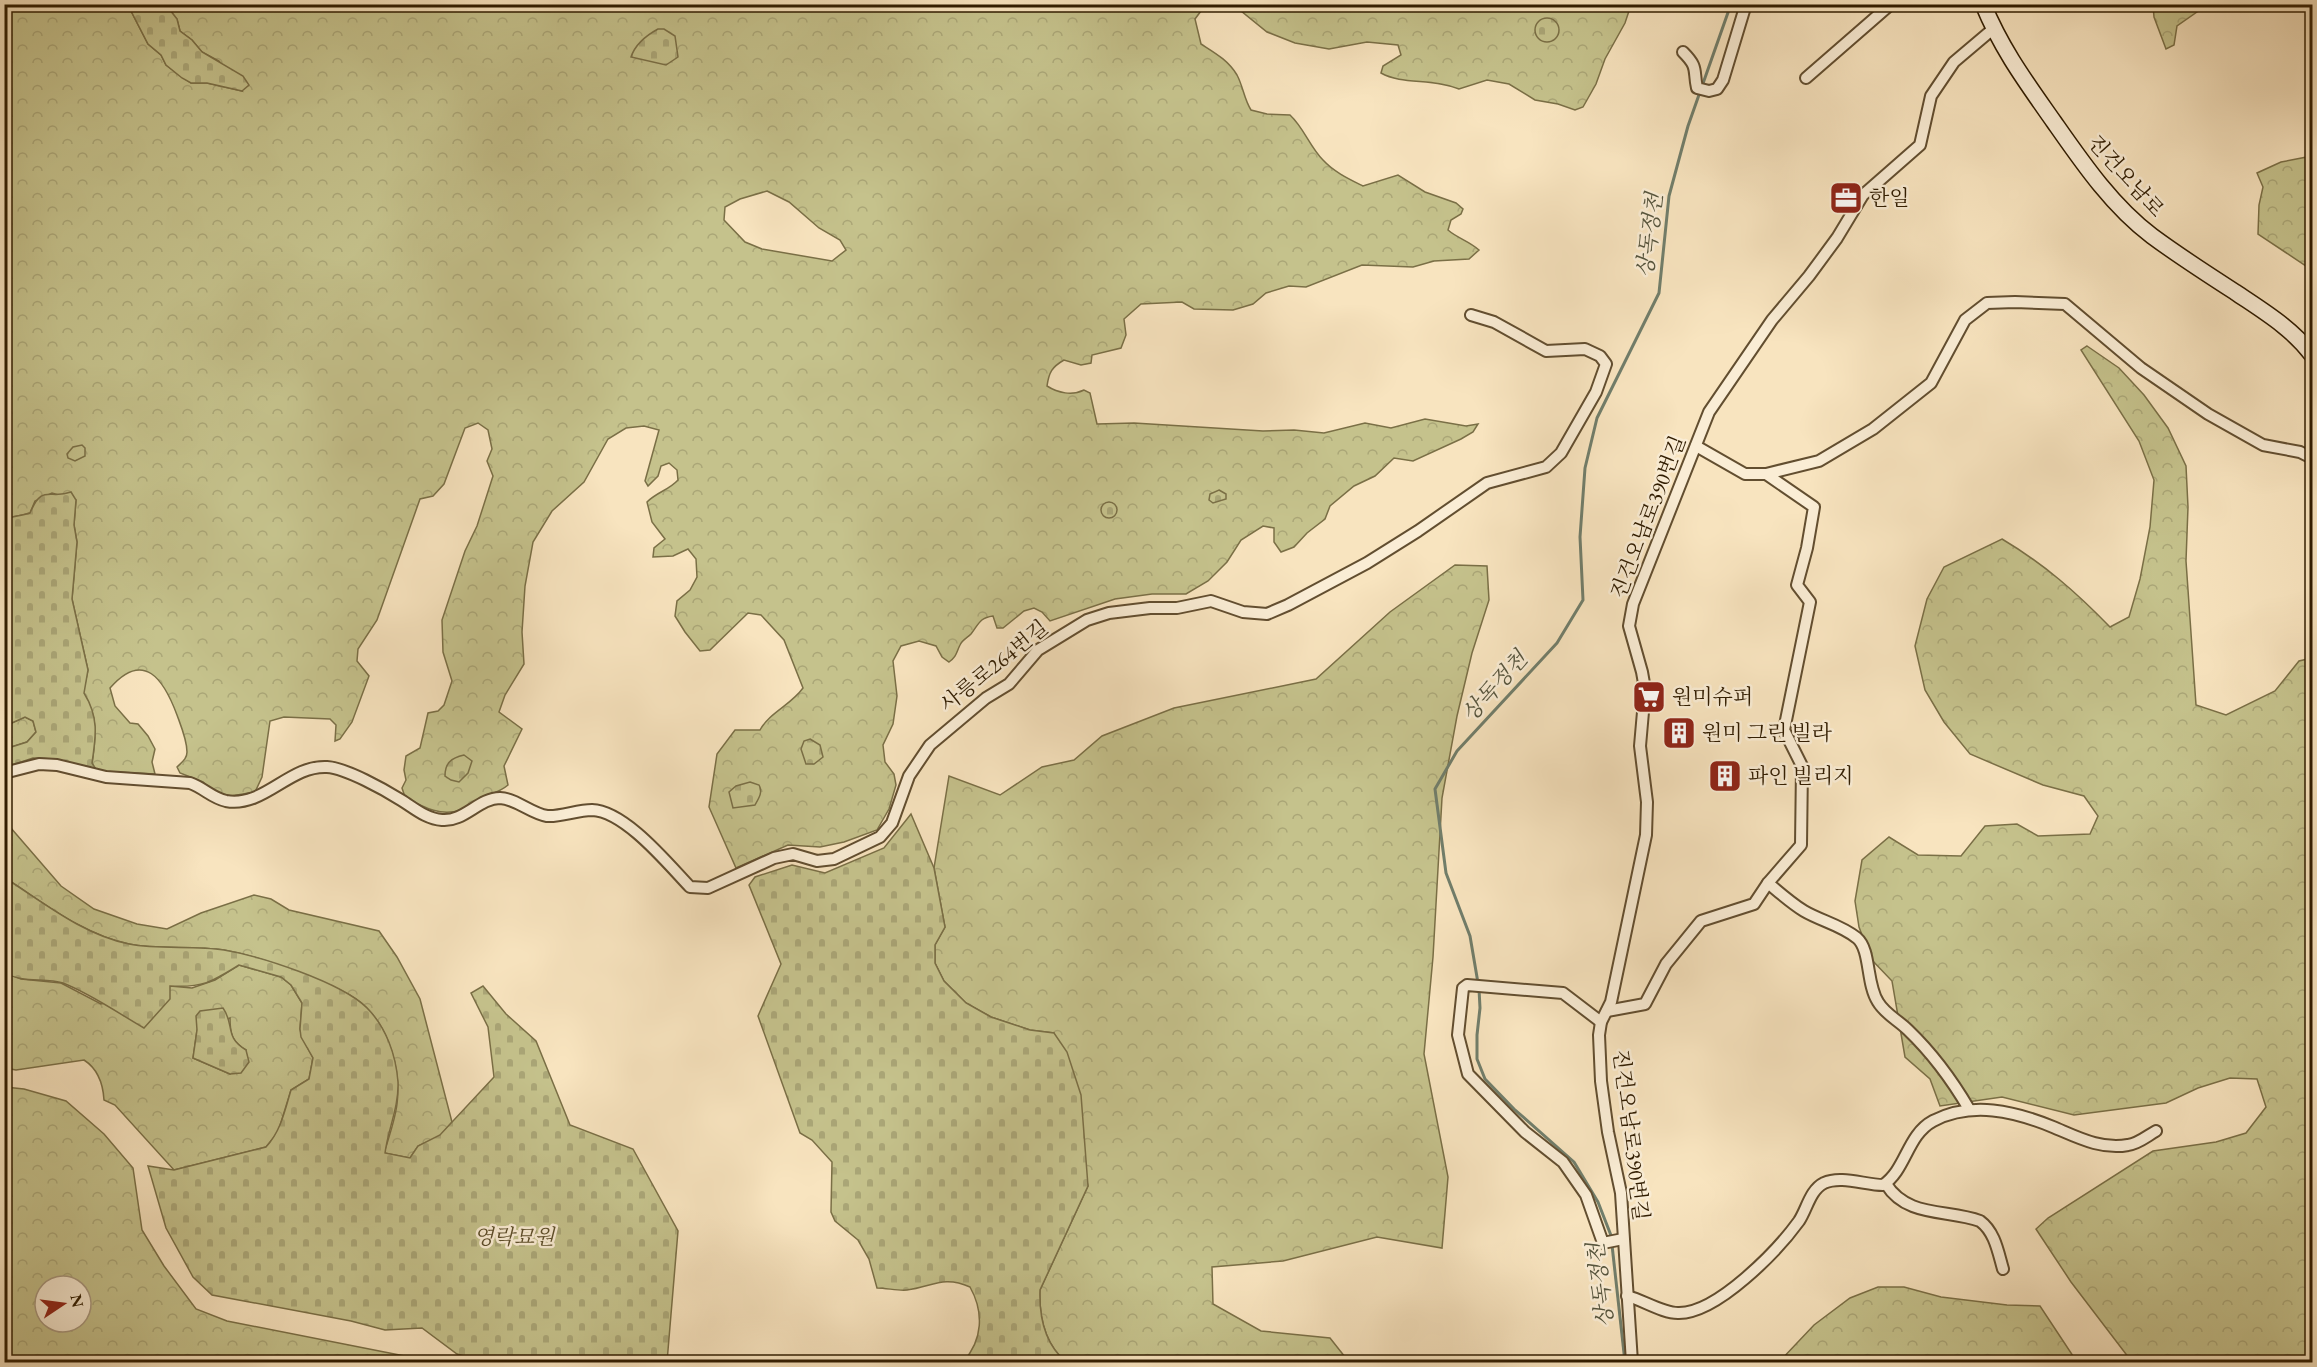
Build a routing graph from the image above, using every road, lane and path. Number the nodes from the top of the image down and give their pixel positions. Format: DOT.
graph roads {
  1 [pos="1746,4"];
  2 [pos="1891,4"];
  3 [pos="1983,4"];
  4 [pos="1993,29"];
  5 [pos="1683,52"];
  6 [pos="1806,78"];
  7 [pos="1471,315"];
  8 [pos="2313,355"];
  9 [pos="1696,446"];
  10 [pos="2313,458"];
  11 [pos="1766,474"];
  12 [pos="4,773"];
  13 [pos="1768,883"];
  14 [pos="1604,1017"];
  15 [pos="1969,1109"];
  16 [pos="2156,1131"];
  17 [pos="1886,1184"];
  18 [pos="1621,1239"];
  19 [pos="2003,1269"];
  20 [pos="1626,1296"];
  21 [pos="1632,1362"];
  1 -- 5 [label="street"];
  2 -- 6 [label="street"];
  3 -- 4 [label="main road, 진건오남로"];
  4 -- 8 [label="main road, 진건오남로"];
  4 -- 9 [label="street, 진건오남로390번길"];
  7 -- 12 [label="street, 사릉로264번길"];
  9 -- 11 [label="street"];
  9 -- 14 [label="street, 진건오남로390번길"];
  10 -- 11 [label="street"];
  11 -- 13 [label="street"];
  13 -- 14 [label="street"];
  13 -- 15 [label="street"];
  14 -- 18 [label="street, 진건오남로390번길"];
  14 -- 18 [label="street"];
  15 -- 16 [label="street"];
  15 -- 17 [label="street"];
  17 -- 19 [label="street"];
  17 -- 20 [label="street"];
  18 -- 20 [label="street, 진건오남로390번길"];
  20 -- 21 [label="street, 진건오남로390번길"];
}
